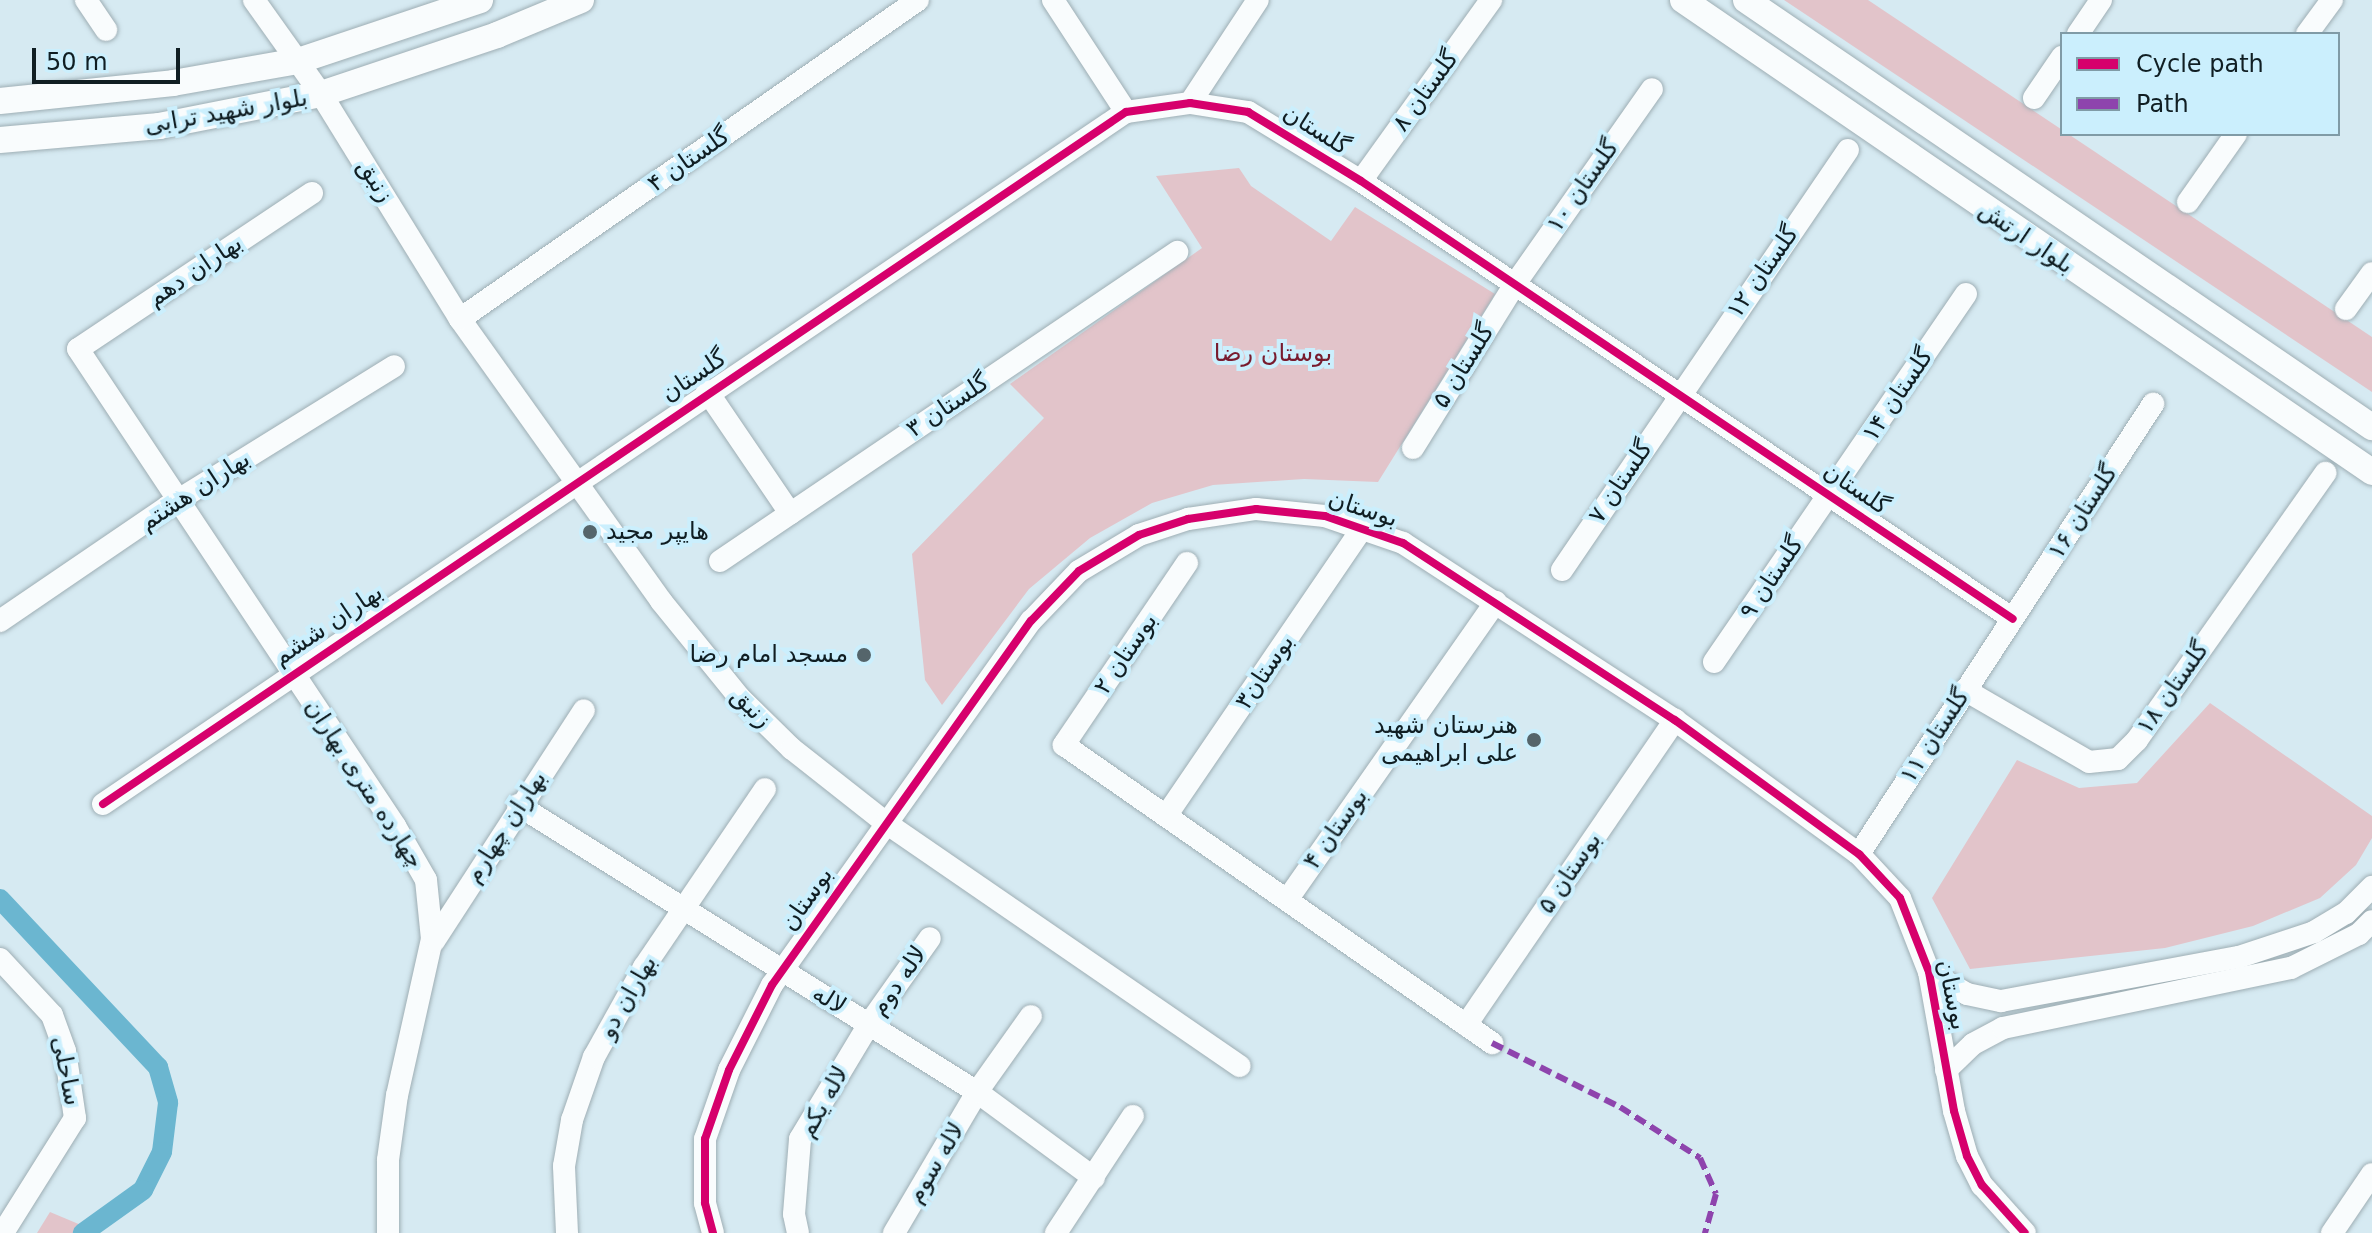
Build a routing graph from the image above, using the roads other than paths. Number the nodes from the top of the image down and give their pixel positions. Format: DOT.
graph roads {
  1 [pos="86,0"];
  2 [pos="254,0"];
  3 [pos="480,0"];
  4 [pos="581,0"];
  5 [pos="918,0"];
  6 [pos="1053,0"];
  7 [pos="1258,0"];
  8 [pos="1491,0"];
  9 [pos="1683,0"];
  10 [pos="1746,0"];
  11 [pos="2101,0"];
  12 [pos="2332,0"];
  13 [pos="106,30"];
  14 [pos="2079,32"];
  15 [pos="2308,32"];
  16 [pos="2060,60"];
  17 [pos="298,61"];
  18 [pos="1652,89"];
  19 [pos="321,94"];
  20 [pos="1881,94"];
  21 [pos="2034,98"];
  22 [pos="0,101"];
  23 [pos="1190,103"];
  24 [pos="1126,112"];
  25 [pos="1860,125"];
  26 [pos="2235,136"];
  27 [pos="0,140"];
  28 [pos="1848,150"];
  29 [pos="1361,181"];
  30 [pos="312,193"];
  31 [pos="2188,202"];
  32 [pos="1177,252"];
  33 [pos="2372,273"];
  34 [pos="1515,284"];
  35 [pos="1966,294"];
  36 [pos="2346,309"];
  37 [pos="460,319"];
  38 [pos="78,349"];
  39 [pos="394,366"];
  40 [pos="707,391"];
  41 [pos="1679,394"];
  42 [pos="2153,404"];
  43 [pos="2372,427"];
  44 [pos="1413,448"];
  45 [pos="2372,472"];
  46 [pos="2325,473"];
  47 [pos="577,481"];
  48 [pos="1829,495"];
  49 [pos="175,502"];
  50 [pos="790,513"];
  51 [pos="1363,527"];
  52 [pos="720,561"];
  53 [pos="1187,563"];
  54 [pos="1562,570"];
  55 [pos="1496,602"];
  56 [pos="2013,619"];
  57 [pos="0,621"];
  58 [pos="1714,662"];
  59 [pos="292,673"];
  60 [pos="1965,690"];
  61 [pos="584,710"];
  62 [pos="1675,720"];
  63 [pos="765,789"];
  64 [pos="103,804"];
  65 [pos="518,805"];
  66 [pos="1166,816"];
  67 [pos="886,823"];
  68 [pos="1859,854"];
  69 [pos="2372,887"];
  70 [pos="1287,900"];
  71 [pos="684,908"];
  72 [pos="2372,921"];
  73 [pos="930,938"];
  74 [pos="431,946"];
  75 [pos="1,961"];
  76 [pos="782,970"];
  77 [pos="1929,972"];
  78 [pos="2043,993"];
  79 [pos="1031,1016"];
  80 [pos="2050,1016"];
  81 [pos="869,1024"];
  82 [pos="1466,1025"];
  83 [pos="1492,1043"];
  84 [pos="1239,1066"];
  85 [pos="1946,1070"];
  86 [pos="977,1092"];
  87 [pos="1133,1116"];
  88 [pos="2372,1174"];
  89 [pos="1094,1178"];
  90 [pos="3,1233"];
  91 [pos="388,1233"];
  92 [pos="567,1233"];
  93 [pos="713,1233"];
  94 [pos="798,1233"];
  95 [pos="894,1233"];
  96 [pos="1056,1233"];
  97 [pos="2025,1233"];
  98 [pos="2332,1233"];
  1 -- 13 [label="street"];
  2 -- 17 [label="street, زنبق"];
  3 -- 17 [label="main road, بلوار شهید ترابی"];
  4 -- 19 [label="main road, بلوار شهید ترابی"];
  5 -- 37 [label="street, گلستان ۴"];
  6 -- 24 [label="street"];
  7 -- 23 [label="street"];
  8 -- 29 [label="street, گلستان ۸"];
  9 -- 25 [label="main road, بلوار ارتش"];
  10 -- 20 [label="main road, بلوار ارتش"];
  11 -- 14 [label="street"];
  12 -- 15 [label="street"];
  16 -- 21 [label="street"];
  17 -- 19 [label="street, زنبق"];
  17 -- 22 [label="main road, بلوار شهید ترابی"];
  18 -- 34 [label="street, گلستان ۱۰"];
  19 -- 27 [label="main road, بلوار شهید ترابی"];
  19 -- 37 [label="street, زنبق"];
  20 -- 25 [label="main road"];
  20 -- 43 [label="main road, بلوار ارتش"];
  23 -- 24 [label="street, گلستان"];
  23 -- 29 [label="street, گلستان"];
  24 -- 40 [label="street, گلستان"];
  25 -- 45 [label="main road, بلوار ارتش"];
  26 -- 31 [label="street"];
  28 -- 41 [label="street, گلستان ۱۲"];
  29 -- 34 [label="street, گلستان"];
  30 -- 38 [label="street, بهاران دهم"];
  32 -- 50 [label="street, گلستان ۳"];
  33 -- 36 [label="street"];
  34 -- 41 [label="street, گلستان"];
  34 -- 44 [label="street, گلستان ۵"];
  35 -- 48 [label="street, گلستان ۱۴"];
  37 -- 47 [label="street, زنبق"];
  38 -- 49 [label="street, چهارده متری بهاران"];
  39 -- 49 [label="street, بهاران هشتم"];
  40 -- 47 [label="street, گلستان"];
  40 -- 50 [label="street"];
  41 -- 48 [label="street, گلستان"];
  41 -- 54 [label="street, گلستان ۷"];
  42 -- 56 [label="street, گلستان ۱۶"];
  46 -- 60 [label="street, گلستان ۱۸"];
  47 -- 59 [label="street, بهاران ششم"];
  47 -- 67 [label="street, زنبق"];
  48 -- 56 [label="street, گلستان"];
  48 -- 58 [label="street, گلستان ۹"];
  49 -- 57 [label="street, بهاران هشتم"];
  49 -- 59 [label="street, چهارده متری بهاران"];
  50 -- 52 [label="street, گلستان ۳"];
  51 -- 55 [label="street, بوستان"];
  51 -- 66 [label="street, بوستان۳"];
  51 -- 67 [label="street, بوستان"];
  53 -- 66 [label="street, بوستان ۲"];
  55 -- 62 [label="street, بوستان"];
  55 -- 70 [label="street, بوستان ۴"];
  56 -- 60 [label="street, گلستان ۱۱"];
  59 -- 64 [label="street, بهاران ششم"];
  59 -- 74 [label="street, چهارده متری بهاران"];
  60 -- 68 [label="street, گلستان ۱۱"];
  61 -- 65 [label="street, بهاران چهارم"];
  62 -- 68 [label="street, بوستان"];
  62 -- 82 [label="street, بوستان ۵"];
  63 -- 71 [label="street, بهاران دو"];
  65 -- 71 [label="street, لاله"];
  65 -- 74 [label="street, بهاران چهارم"];
  66 -- 70 [label="street"];
  67 -- 76 [label="street, بوستان"];
  67 -- 84 [label="street, زنبق"];
  68 -- 77 [label="street, بوستان"];
  69 -- 78 [label="street"];
  70 -- 82 [label="street"];
  71 -- 76 [label="street, لاله"];
  71 -- 92 [label="street, بهاران دو"];
  72 -- 80 [label="street"];
  73 -- 81 [label="street, لاله دوم"];
  74 -- 91 [label="street, چهارده متری بهاران"];
  75 -- 90 [label="street, ساحلی"];
  76 -- 81 [label="street, لاله"];
  76 -- 93 [label="street, بوستان"];
  77 -- 78 [label="street"];
  77 -- 85 [label="street, بوستان"];
  78 -- 80 [label="street"];
  79 -- 86 [label="street, لاله سوم"];
  80 -- 85 [label="street"];
  81 -- 86 [label="street, لاله"];
  81 -- 94 [label="street, لاله یکم"];
  82 -- 83 [label="street"];
  85 -- 97 [label="street, بوستان"];
  86 -- 89 [label="street, لاله"];
  86 -- 95 [label="street, لاله سوم"];
  87 -- 89 [label="street"];
  88 -- 98 [label="street"];
  89 -- 96 [label="street"];
}
